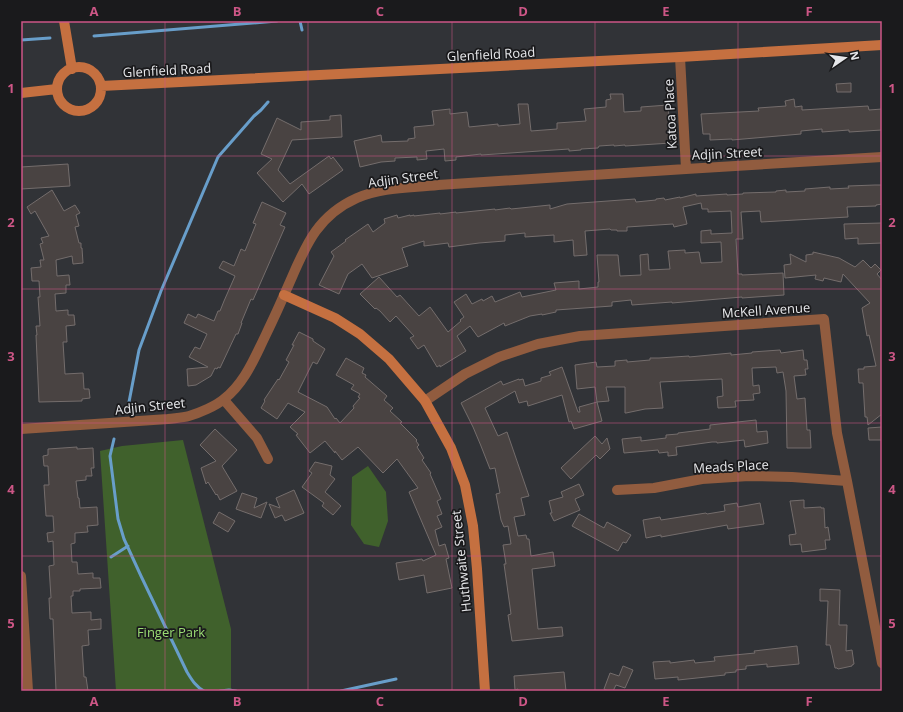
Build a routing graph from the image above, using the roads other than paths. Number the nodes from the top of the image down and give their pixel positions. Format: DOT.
graph roads {
  1 [pos="64,21"];
  2 [pos="882,44"];
  3 [pos="680,57"];
  4 [pos="72,69"];
  5 [pos="101,86"];
  6 [pos="57,89"];
  7 [pos="21,93"];
  8 [pos="882,157"];
  9 [pos="686,169"];
  10 [pos="284,295"];
  11 [pos="224,400"];
  12 [pos="425,402"];
  13 [pos="21,429"];
  14 [pos="268,459"];
  15 [pos="847,481"];
  16 [pos="617,490"];
  17 [pos="21,576"];
  18 [pos="882,662"];
  19 [pos="28,691"];
  20 [pos="485,691"];
  1 -- 4 [label="main road"];
  2 -- 3 [label="main road, Glenfield Road"];
  3 -- 5 [label="main road, Glenfield Road"];
  3 -- 9 [label="street, Katoa Place"];
  4 -- 5 [label="main road"];
  4 -- 6 [label="main road"];
  5 -- 6 [label="main road"];
  6 -- 7 [label="main road"];
  8 -- 9 [label="street, Adjin Street"];
  9 -- 10 [label="street, Adjin Street"];
  10 -- 11 [label="street, Adjin Street"];
  10 -- 12 [label="main road, Huthwaite Street"];
  11 -- 13 [label="street, Adjin Street"];
  11 -- 14 [label="street"];
  12 -- 15 [label="street, McKell Avenue"];
  12 -- 20 [label="main road, Huthwaite Street"];
  15 -- 16 [label="street, Meads Place"];
  15 -- 18 [label="street, McKell Avenue"];
  17 -- 19 [label="street"];
}
